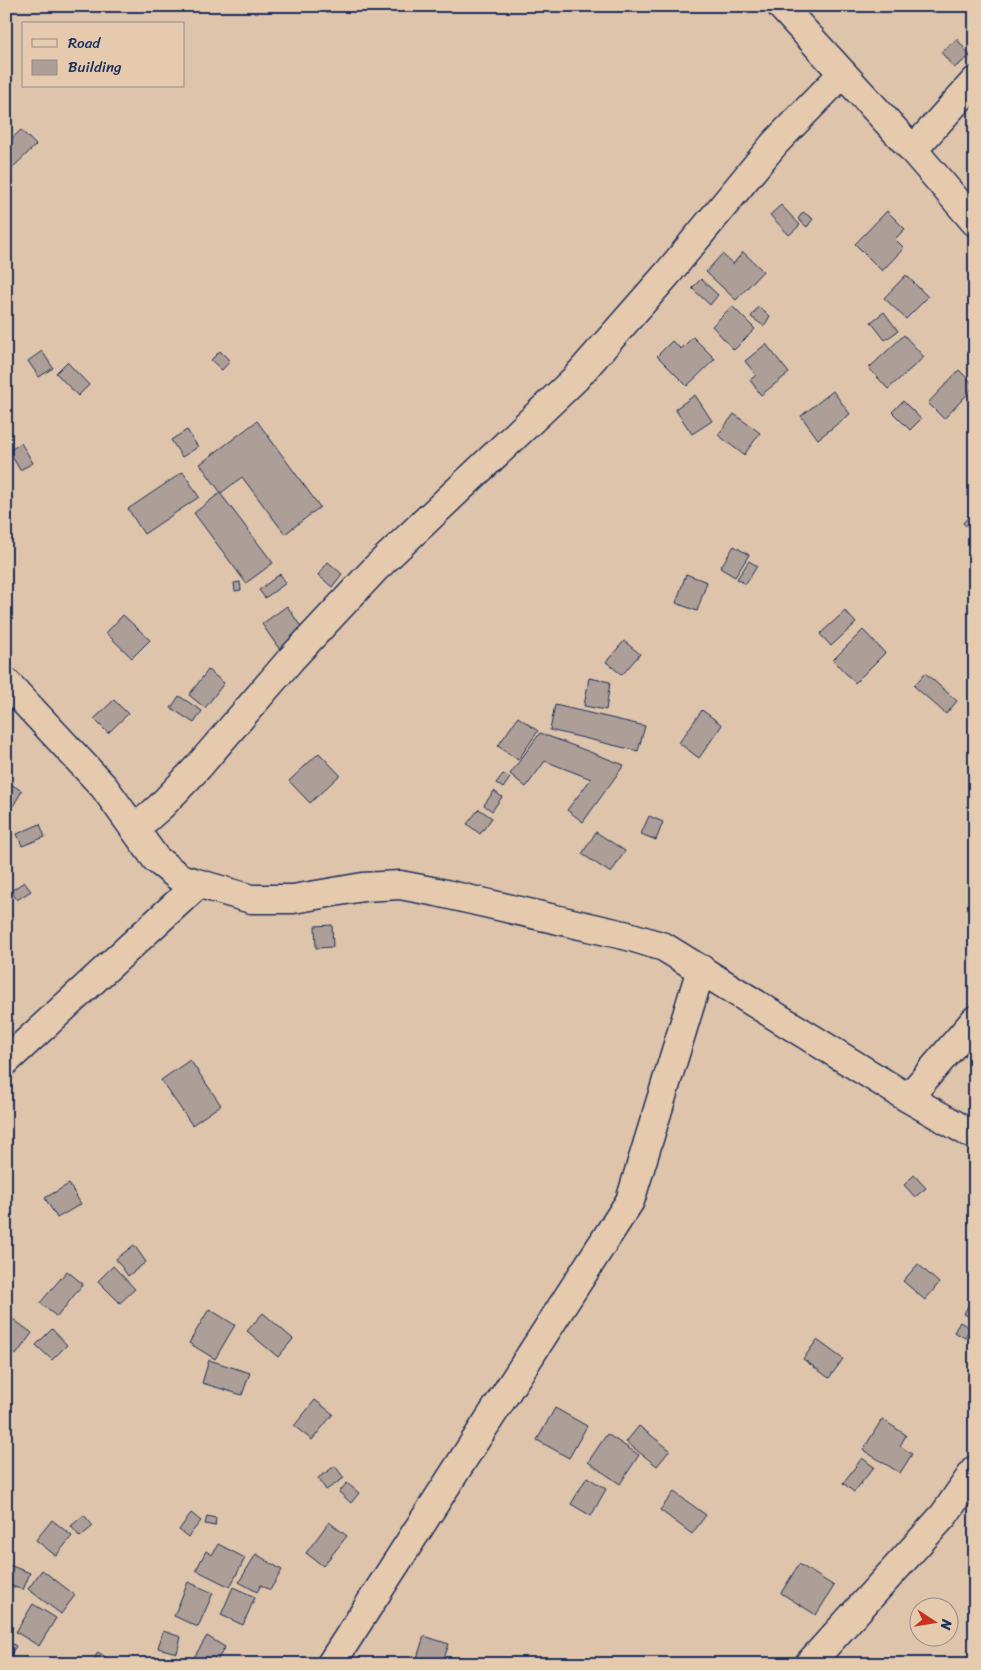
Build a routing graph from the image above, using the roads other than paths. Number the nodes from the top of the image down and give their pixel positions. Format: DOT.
graph roads {
  1 [pos="781,6"];
  2 [pos="842,74"];
  3 [pos="975,81"];
  4 [pos="913,150"];
  5 [pos="975,222"];
  6 [pos="6,682"];
  7 [pos="135,829"];
  8 [pos="198,884"];
  9 [pos="701,969"];
  10 [pos="975,1020"];
  11 [pos="6,1062"];
  12 [pos="908,1098"];
  13 [pos="975,1136"];
  14 [pos="975,1470"];
  15 [pos="331,1664"];
  16 [pos="808,1664"];
  1 -- 2 [label="street"];
  2 -- 4 [label="street"];
  2 -- 7 [label="street"];
  3 -- 4 [label="street"];
  4 -- 5 [label="street"];
  6 -- 7 [label="street"];
  7 -- 8 [label="street"];
  8 -- 9 [label="street"];
  8 -- 11 [label="street"];
  9 -- 12 [label="street"];
  9 -- 15 [label="street"];
  10 -- 12 [label="street"];
  12 -- 13 [label="street"];
  14 -- 16 [label="street"];
}
